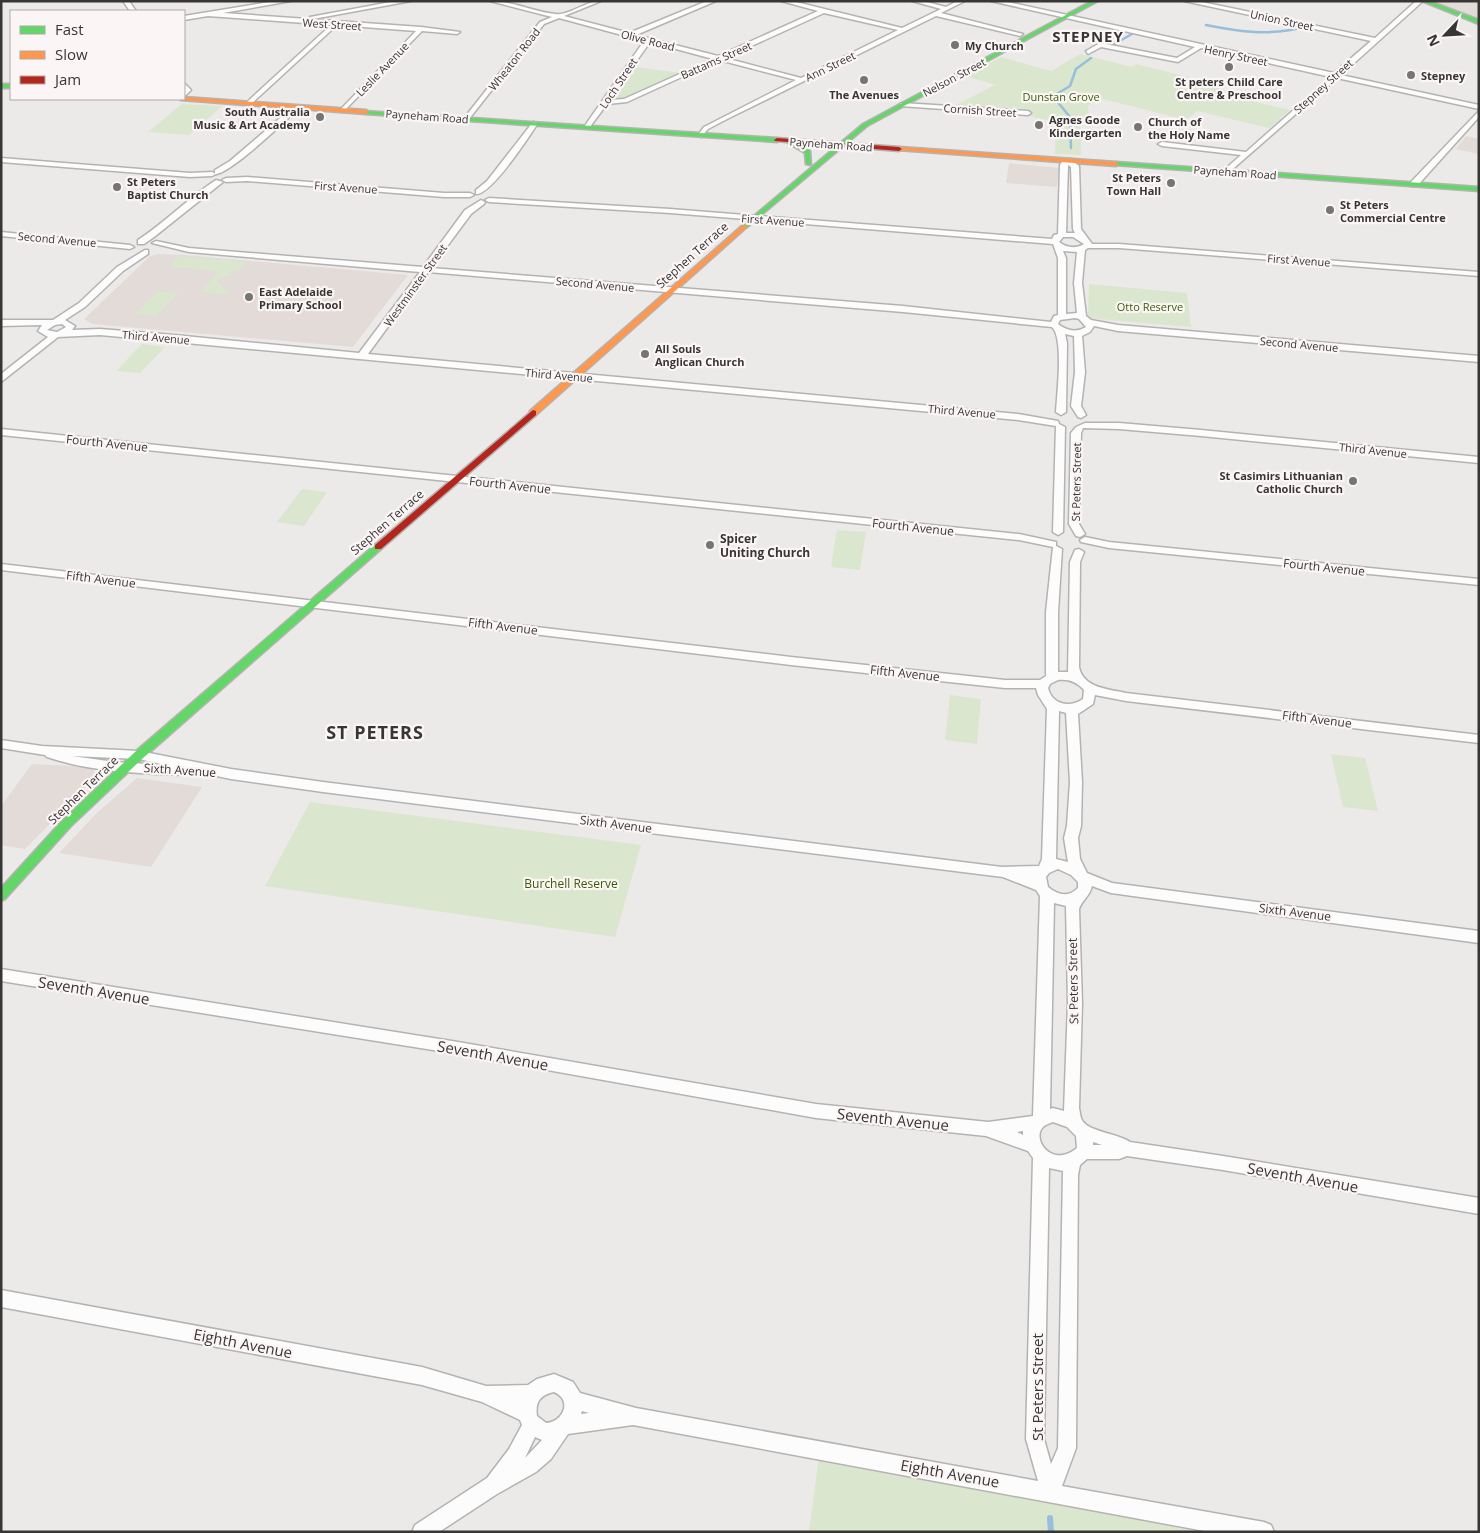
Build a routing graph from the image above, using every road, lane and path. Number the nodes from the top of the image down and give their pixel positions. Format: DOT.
graph roads {
  1 [pos="288,1"];
  2 [pos="408,1"];
  3 [pos="493,1"];
  4 [pos="598,1"];
  5 [pos="712,1"];
  6 [pos="784,1"];
  7 [pos="915,1"];
  8 [pos="962,1"];
  9 [pos="994,1"];
  10 [pos="1081,1"];
  11 [pos="1096,1"];
  12 [pos="1188,1"];
  13 [pos="1422,1"];
  14 [pos="947,9"];
  15 [pos="823,11"];
  16 [pos="208,14"];
  17 [pos="936,14"];
  18 [pos="558,16"];
  19 [pos="1061,16"];
  20 [pos="185,18"];
  21 [pos="291,21"];
  22 [pos="1479,22"];
  23 [pos="335,24"];
  24 [pos="421,29"];
  25 [pos="903,30"];
  26 [pos="1122,30"];
  27 [pos="457,32"];
  28 [pos="1025,35"];
  29 [pos="1115,35"];
  30 [pos="630,36"];
  31 [pos="648,40"];
  32 [pos="1107,40"];
  33 [pos="1376,40"];
  34 [pos="1100,45"];
  35 [pos="1199,47"];
  36 [pos="1088,52"];
  37 [pos="720,58"];
  38 [pos="1334,76"];
  39 [pos="802,80"];
  40 [pos="185,97"];
  41 [pos="607,102"];
  42 [pos="249,103"];
  43 [pos="896,104"];
  44 [pos="296,107"];
  45 [pos="1479,107"];
  46 [pos="343,110"];
  47 [pos="1028,113"];
  48 [pos="1479,113"];
  49 [pos="467,118"];
  50 [pos="535,123"];
  51 [pos="587,127"];
  52 [pos="700,135"];
  53 [pos="784,141"];
  54 [pos="828,144"];
  55 [pos="842,144"];
  56 [pos="1162,144"];
  57 [pos="1247,154"];
  58 [pos="1,160"];
  59 [pos="1067,161"];
  60 [pos="232,163"];
  61 [pos="809,164"];
  62 [pos="1227,172"];
  63 [pos="211,176"];
  64 [pos="801,177"];
  65 [pos="226,178"];
  66 [pos="1414,184"];
  67 [pos="1479,189"];
  68 [pos="204,190"];
  69 [pos="485,197"];
  70 [pos="469,198"];
  71 [pos="468,212"];
  72 [pos="752,219"];
  73 [pos="160,231"];
  74 [pos="1,234"];
  75 [pos="1057,240"];
  76 [pos="155,243"];
  77 [pos="1084,243"];
  78 [pos="135,246"];
  79 [pos="189,250"];
  80 [pos="145,252"];
  81 [pos="120,269"];
  82 [pos="426,270"];
  83 [pos="1479,274"];
  84 [pos="673,291"];
  85 [pos="82,305"];
  86 [pos="54,322"];
  87 [pos="1058,322"];
  88 [pos="1,323"];
  89 [pos="14,324"];
  90 [pos="70,324"];
  91 [pos="1085,325"];
  92 [pos="100,332"];
  93 [pos="43,333"];
  94 [pos="59,334"];
  95 [pos="361,357"];
  96 [pos="1479,359"];
  97 [pos="22,360"];
  98 [pos="573,377"];
  99 [pos="1,379"];
  100 [pos="1058,419"];
  101 [pos="1083,422"];
  102 [pos="1,432"];
  103 [pos="1479,460"];
  104 [pos="456,480"];
  105 [pos="1055,540"];
  106 [pos="1082,543"];
  107 [pos="1,567"];
  108 [pos="1479,582"];
  109 [pos="312,605"];
  110 [pos="1075,678"];
  111 [pos="1047,690"];
  112 [pos="1090,696"];
  113 [pos="1074,708"];
  114 [pos="1479,739"];
  115 [pos="1,744"];
  116 [pos="42,750"];
  117 [pos="139,755"];
  118 [pos="127,766"];
  119 [pos="231,774"];
  120 [pos="1044,869"];
  121 [pos="1002,872"];
  122 [pos="1081,875"];
  123 [pos="1111,888"];
  124 [pos="1043,891"];
  125 [pos="1,896"];
  126 [pos="1079,896"];
  127 [pos="1479,937"];
  128 [pos="1,975"];
  129 [pos="1038,1120"];
  130 [pos="1079,1127"];
  131 [pos="986,1129"];
  132 [pos="1126,1149"];
  133 [pos="1037,1151"];
  134 [pos="1078,1157"];
  135 [pos="1479,1206"];
  136 [pos="1,1298"];
  137 [pos="484,1394"];
  138 [pos="533,1394"];
  139 [pos="573,1400"];
  140 [pos="636,1417"];
  141 [pos="530,1419"];
  142 [pos="562,1428"];
  143 [pos="490,1487"];
  144 [pos="1050,1492"];
  145 [pos="422,1532"];
  146 [pos="1264,1532"];
  1 -- 16 [label="street"];
  2 -- 21 [label="street"];
  3 -- 18 [label="street, Olive Road"];
  4 -- 18 [label="street, Wheaton Road"];
  5 -- 30 [label="street"];
  6 -- 15 [label="street"];
  7 -- 14 [label="street"];
  8 -- 14 [label="street, Ann Street"];
  9 -- 19 [label="street, Henry Street"];
  10 -- 19 [label="main road, Nelson Street"];
  11 -- 19 [label="main road, Nelson Street"];
  12 -- 33 [label="street, Union Street"];
  13 -- 22 [label="main road"];
  13 -- 33 [label="street, Stepney Street"];
  14 -- 17 [label="street, Ann Street"];
  15 -- 25 [label="street"];
  15 -- 37 [label="street, Battams Street"];
  16 -- 20 [label="street"];
  16 -- 21 [label="street, West Street"];
  17 -- 25 [label="street, Ann Street"];
  17 -- 28 [label="street"];
  18 -- 30 [label="street, Olive Road"];
  18 -- 49 [label="street, Wheaton Road"];
  19 -- 26 [label="street, Henry Street"];
  19 -- 28 [label="main road, Nelson Street"];
  21 -- 23 [label="street, West Street"];
  23 -- 24 [label="street, West Street"];
  23 -- 42 [label="street"];
  24 -- 27 [label="street, West Street"];
  24 -- 46 [label="street, Leslie Avenue"];
  25 -- 39 [label="street, Ann Street"];
  26 -- 29 [label="street"];
  26 -- 35 [label="street, Henry Street"];
  28 -- 43 [label="main road, Nelson Street"];
  30 -- 31 [label="street, Olive Road"];
  31 -- 37 [label="street, Olive Road"];
  31 -- 41 [label="street, Loch Street"];
  32 -- 34 [label="street"];
  33 -- 38 [label="street, Stepney Street"];
  34 -- 35 [label="street"];
  34 -- 36 [label="street"];
  35 -- 38 [label="street, Henry Street"];
  37 -- 39 [label="street, Olive Road"];
  37 -- 41 [label="street, Battams Street"];
  38 -- 45 [label="street, Henry Street"];
  38 -- 57 [label="street, Stepney Street"];
  39 -- 52 [label="street, Ann Street"];
  40 -- 42 [label="main road, Payneham Road"];
  41 -- 51 [label="street, Loch Street"];
  42 -- 44 [label="main road, Payneham Road"];
  43 -- 47 [label="street, Cornish Street"];
  43 -- 54 [label="main road, Nelson Street"];
  43 -- 55 [label="main road, Nelson Street"];
  44 -- 46 [label="main road, Payneham Road"];
  44 -- 60 [label="street"];
  46 -- 49 [label="main road, Payneham Road"];
  48 -- 66 [label="street"];
  49 -- 50 [label="main road, Payneham Road"];
  50 -- 51 [label="main road, Payneham Road"];
  50 -- 69 [label="street"];
  51 -- 52 [label="main road, Payneham Road"];
  52 -- 53 [label="main road, Payneham Road"];
  53 -- 54 [label="main road, Payneham Road"];
  53 -- 61 [label="main road"];
  54 -- 55 [label="main road, Payneham Road"];
  54 -- 61 [label="main road, Stephen Terrace"];
  55 -- 59 [label="main road, Payneham Road"];
  55 -- 64 [label="main road, Stephen Terrace"];
  56 -- 57 [label="street"];
  57 -- 62 [label="street, Stepney Street"];
  58 -- 63 [label="street"];
  59 -- 62 [label="main road, Payneham Road"];
  59 -- 75 [label="street, St Peters Street"];
  59 -- 77 [label="street, St Peters Street"];
  60 -- 63 [label="street"];
  60 -- 65 [label="street"];
  61 -- 64 [label="main road, Stephen Terrace"];
  62 -- 66 [label="main road, Payneham Road"];
  63 -- 65 [label="street"];
  63 -- 65 [label="street"];
  63 -- 68 [label="street"];
  64 -- 72 [label="main road, Stephen Terrace"];
  65 -- 68 [label="street"];
  65 -- 70 [label="street, First Avenue"];
  66 -- 67 [label="main road, Payneham Road"];
  68 -- 73 [label="street"];
  69 -- 70 [label="street, First Avenue"];
  69 -- 71 [label="street, Westminster Street"];
  69 -- 72 [label="street, First Avenue"];
  70 -- 71 [label="street, Westminster Street"];
  71 -- 82 [label="street, Westminster Street"];
  72 -- 75 [label="street, First Avenue"];
  72 -- 84 [label="main road, Stephen Terrace"];
  73 -- 76 [label="street"];
  73 -- 78 [label="street"];
  74 -- 78 [label="street, Second Avenue"];
  75 -- 77 [label="street"];
  75 -- 77 [label="street"];
  75 -- 87 [label="street, St Peters Street"];
  76 -- 78 [label="street, Second Avenue"];
  76 -- 79 [label="street, Second Avenue"];
  76 -- 80 [label="street"];
  77 -- 83 [label="street, First Avenue"];
  77 -- 91 [label="street, St Peters Street"];
  78 -- 80 [label="street, Second Avenue"];
  78 -- 81 [label="street"];
  79 -- 80 [label="street, Second Avenue"];
  79 -- 82 [label="street, Second Avenue"];
  80 -- 81 [label="street"];
  81 -- 85 [label="street"];
  82 -- 84 [label="street, Second Avenue"];
  82 -- 95 [label="street, Westminster Street"];
  84 -- 87 [label="street, Second Avenue"];
  84 -- 98 [label="main road, Stephen Terrace"];
  85 -- 86 [label="street"];
  85 -- 90 [label="street"];
  86 -- 89 [label="street"];
  86 -- 90 [label="street, Third Avenue"];
  86 -- 93 [label="street"];
  87 -- 91 [label="street"];
  87 -- 91 [label="street"];
  87 -- 100 [label="street, St Peters Street"];
  88 -- 89 [label="street"];
  89 -- 93 [label="street"];
  90 -- 92 [label="street, Third Avenue"];
  90 -- 94 [label="street"];
  91 -- 96 [label="street, Second Avenue"];
  91 -- 101 [label="street, St Peters Street"];
  92 -- 94 [label="street, Third Avenue"];
  92 -- 95 [label="street, Third Avenue"];
  93 -- 94 [label="street, Third Avenue"];
  93 -- 97 [label="street"];
  94 -- 97 [label="street"];
  95 -- 98 [label="street, Third Avenue"];
  97 -- 99 [label="street"];
  98 -- 100 [label="street, Third Avenue"];
  98 -- 104 [label="main road, Stephen Terrace"];
  100 -- 101 [label="street"];
  100 -- 101 [label="street"];
  100 -- 105 [label="street, St Peters Street"];
  101 -- 103 [label="street, Third Avenue"];
  101 -- 106 [label="street, St Peters Street"];
  102 -- 104 [label="street, Fourth Avenue"];
  104 -- 105 [label="street, Fourth Avenue"];
  104 -- 109 [label="main road, Stephen Terrace"];
  105 -- 106 [label="street"];
  105 -- 106 [label="street"];
  105 -- 111 [label="street, St Peters Street"];
  106 -- 108 [label="street, Fourth Avenue"];
  106 -- 110 [label="street, St Peters Street"];
  107 -- 109 [label="street, Fifth Avenue"];
  109 -- 111 [label="street, Fifth Avenue"];
  109 -- 117 [label="main road, Stephen Terrace"];
  110 -- 111 [label="street"];
  110 -- 112 [label="street"];
  111 -- 113 [label="street"];
  111 -- 120 [label="street, St Peters Street"];
  112 -- 113 [label="street"];
  112 -- 114 [label="street, Fifth Avenue"];
  113 -- 122 [label="street"];
  115 -- 116 [label="street, Sixth Avenue"];
  116 -- 117 [label="street, Sixth Avenue"];
  116 -- 118 [label="street, Sixth Avenue"];
  117 -- 118 [label="main road, Stephen Terrace"];
  117 -- 119 [label="street, Sixth Avenue"];
  118 -- 119 [label="street, Sixth Avenue"];
  118 -- 125 [label="main road, Stephen Terrace"];
  119 -- 121 [label="street, Sixth Avenue"];
  120 -- 121 [label="street, Sixth Avenue"];
  120 -- 122 [label="street"];
  120 -- 124 [label="street"];
  121 -- 124 [label="street, Sixth Avenue"];
  122 -- 123 [label="street, Sixth Avenue"];
  122 -- 126 [label="street"];
  123 -- 126 [label="street, Sixth Avenue"];
  123 -- 127 [label="street, Sixth Avenue"];
  124 -- 126 [label="street"];
  124 -- 129 [label="street, St Peters Street"];
  126 -- 130 [label="street, St Peters Street"];
  128 -- 131 [label="street, Seventh Avenue"];
  129 -- 130 [label="street"];
  129 -- 131 [label="street, Seventh Avenue"];
  129 -- 133 [label="street"];
  130 -- 132 [label="street, Seventh Avenue"];
  130 -- 134 [label="street"];
  131 -- 133 [label="street, Seventh Avenue"];
  132 -- 134 [label="street, Seventh Avenue"];
  132 -- 135 [label="street, Seventh Avenue"];
  133 -- 134 [label="street"];
  133 -- 144 [label="street, St Peters Street"];
  134 -- 144 [label="street"];
  136 -- 137 [label="street, Eighth Avenue"];
  137 -- 138 [label="street, Eighth Avenue"];
  137 -- 141 [label="street, Eighth Avenue"];
  138 -- 139 [label="street"];
  138 -- 141 [label="street"];
  139 -- 140 [label="street, Eighth Avenue"];
  139 -- 142 [label="street"];
  140 -- 142 [label="street, Eighth Avenue"];
  140 -- 144 [label="street, Eighth Avenue"];
  141 -- 142 [label="street"];
  141 -- 143 [label="street"];
  142 -- 143 [label="street"];
  143 -- 145 [label="street"];
  144 -- 146 [label="street, Eighth Avenue"];
}
